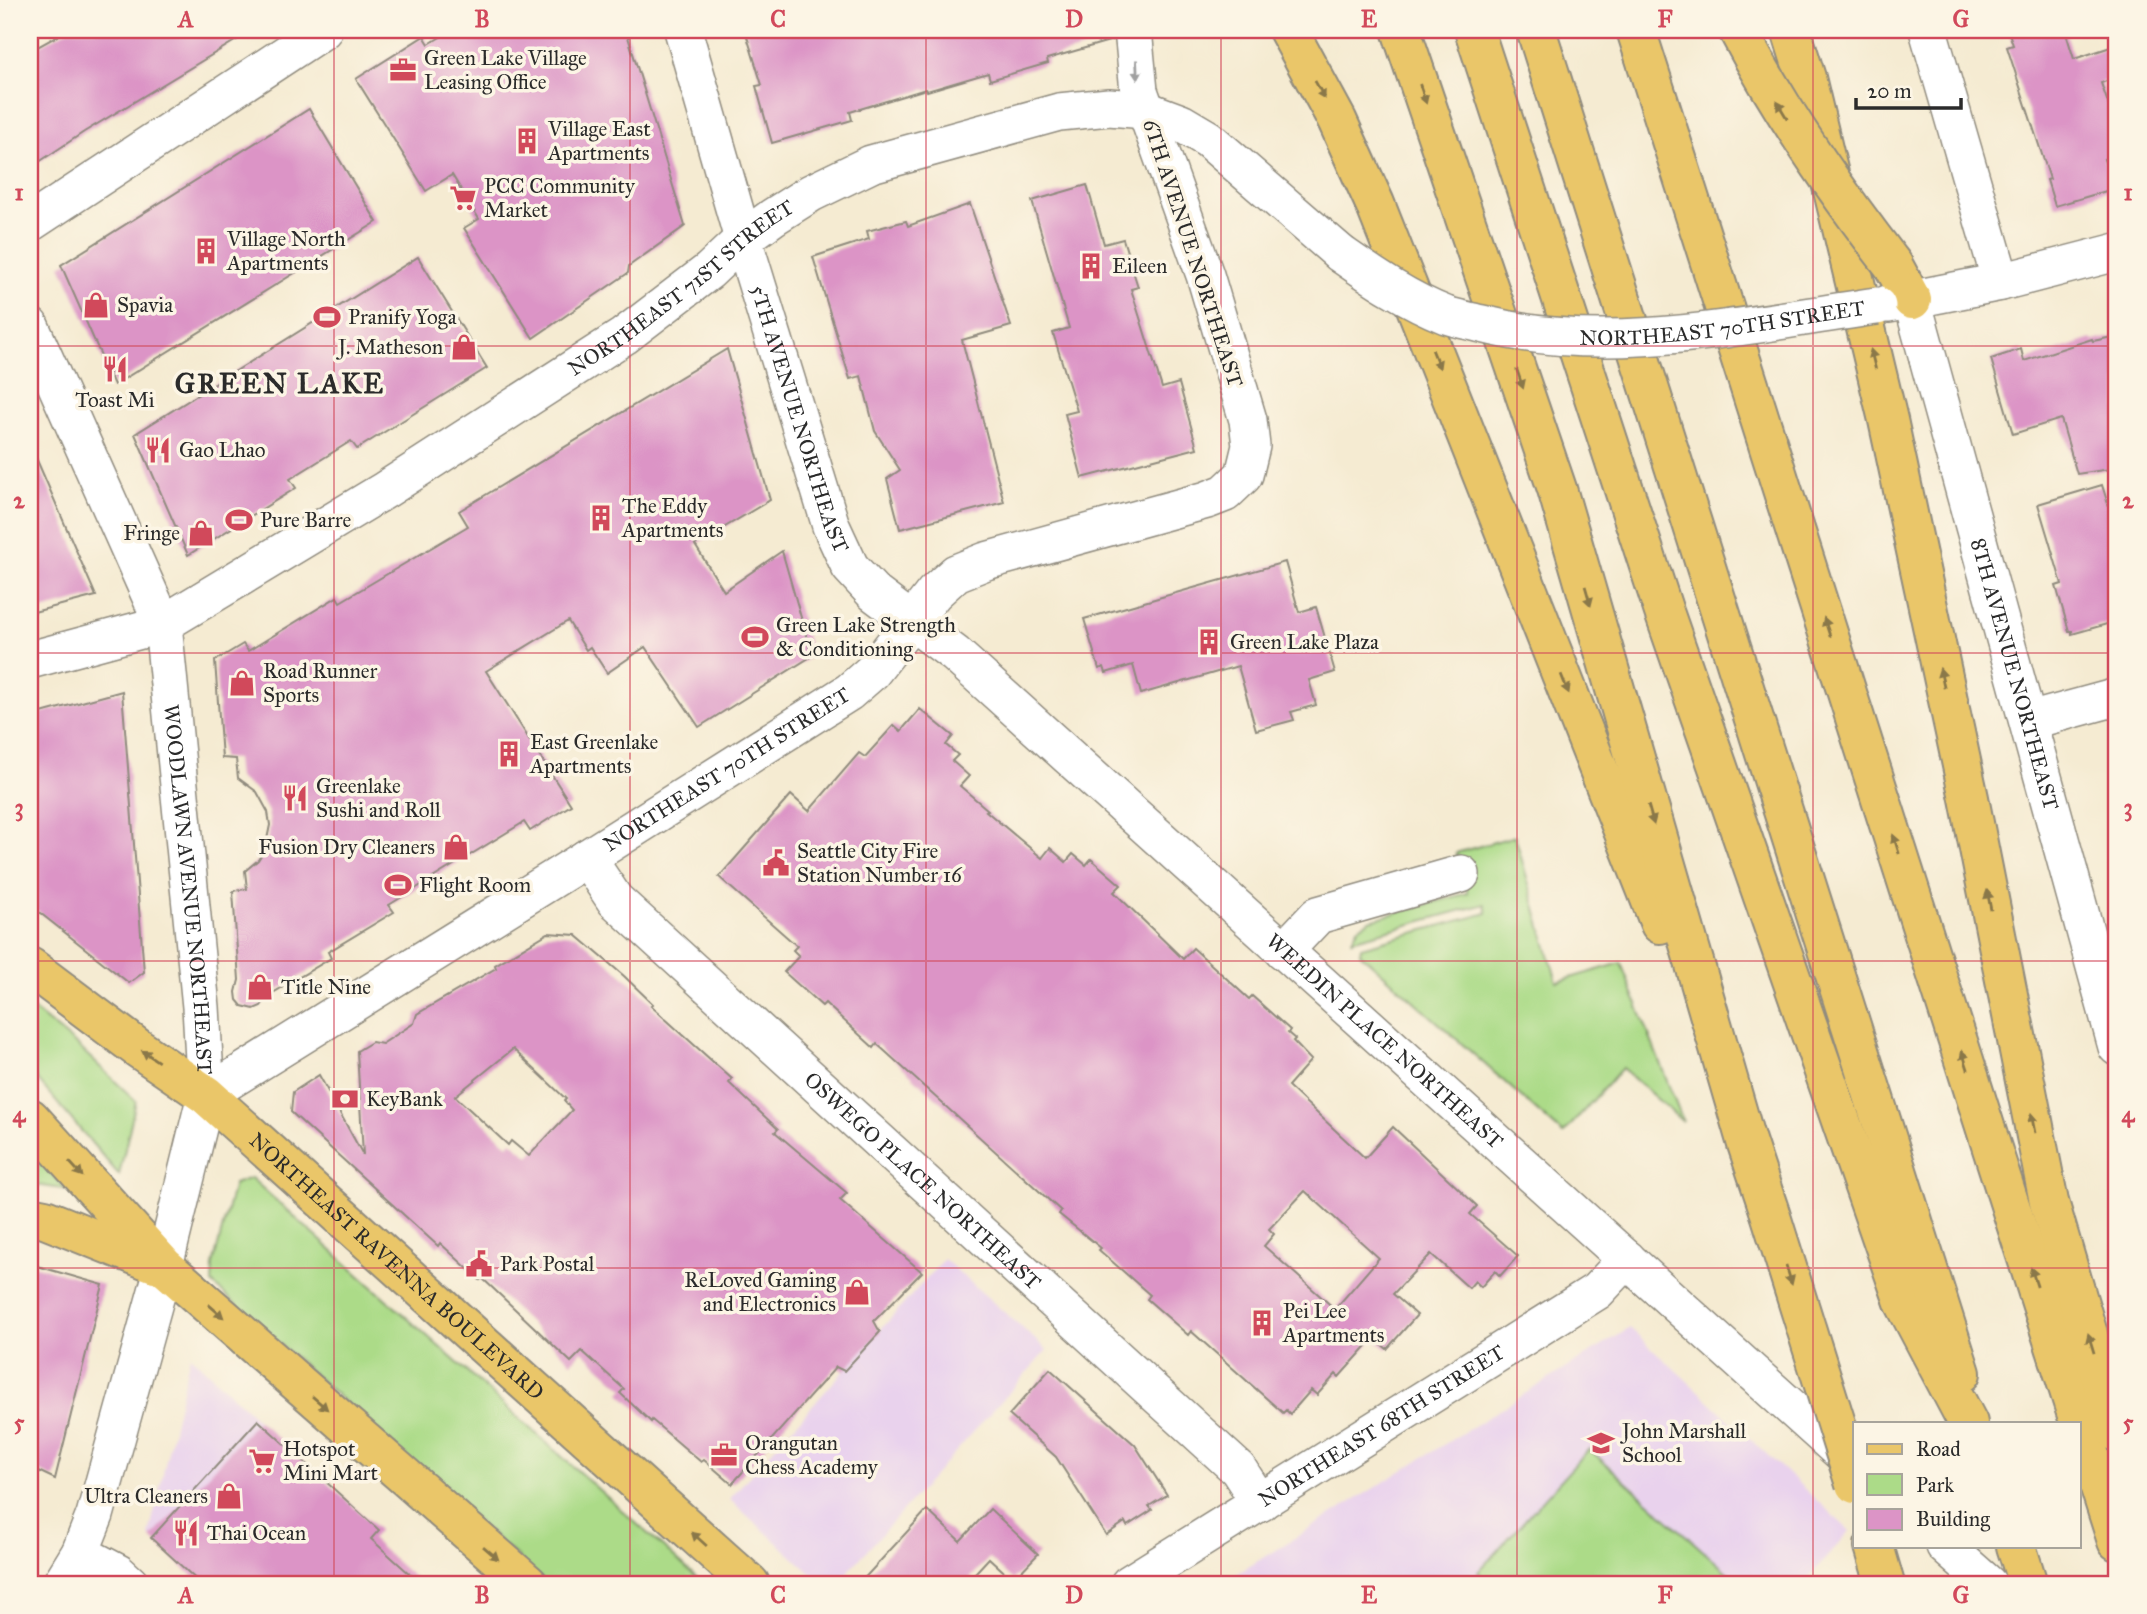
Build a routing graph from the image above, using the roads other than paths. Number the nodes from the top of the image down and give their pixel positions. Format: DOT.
graph roads {
  1 [pos="323,30"];
  2 [pos="683,30"];
  3 [pos="1133,30"];
  4 [pos="1288,30"];
  5 [pos="1401,30"];
  6 [pos="1474,30"];
  7 [pos="1536,30"];
  8 [pos="1636,30"];
  9 [pos="1738,30"];
  10 [pos="1791,30"];
  11 [pos="1928,30"];
  12 [pos="1146,110"];
  13 [pos="30,223"];
  14 [pos="743,239"];
  15 [pos="2117,252"];
  16 [pos="1341,254"];
  17 [pos="2001,282"];
  18 [pos="1882,301"];
  19 [pos="30,326"];
  20 [pos="1244,475"];
  21 [pos="910,621"];
  22 [pos="163,624"];
  23 [pos="30,660"];
  24 [pos="2117,697"];
  25 [pos="2029,721"];
  26 [pos="587,858"];
  27 [pos="1461,874"];
  28 [pos="1284,951"];
  29 [pos="30,967"];
  30 [pos="2117,1047"];
  31 [pos="206,1095"];
  32 [pos="30,1118"];
  33 [pos="1746,1141"];
  34 [pos="30,1216"];
  35 [pos="1627,1259"];
  36 [pos="164,1266"];
  37 [pos="1967,1422"];
  38 [pos="1977,1422"];
  39 [pos="2080,1422"];
  40 [pos="2080,1423"];
  41 [pos="2117,1432"];
  42 [pos="1853,1463"];
  43 [pos="1853,1478"];
  44 [pos="1260,1503"];
  45 [pos="2117,1541"];
  46 [pos="1875,1548"];
  47 [pos="1947,1548"];
  48 [pos="2017,1548"];
  49 [pos="80,1553"];
  50 [pos="61,1584"];
  51 [pos="130,1584"];
  52 [pos="528,1584"];
  53 [pos="750,1584"];
  54 [pos="1129,1584"];
  55 [pos="1885,1584"];
  56 [pos="1988,1584"];
  57 [pos="2028,1584"];
  1 -- 13 [label="street"];
  2 -- 14 [label="street, 5TH AVENUE NORTHEAST"];
  3 -- 12 [label="street, 6TH AVENUE NORTHEAST, one-way"];
  4 -- 33 [label="main road, one-way"];
  5 -- 33 [label="main road, one-way"];
  6 -- 37 [label="main road"];
  7 -- 38 [label="main road"];
  39 -- 8 [label="main road, one-way"];
  18 -- 9 [label="main road, one-way, bridge"];
  10 -- 18 [label="main road"];
  11 -- 17 [label="street"];
  12 -- 14 [label="street, NORTHEAST 71ST STREET"];
  12 -- 16 [label="street, NORTHEAST 71ST STREET"];
  12 -- 20 [label="street, 6TH AVENUE NORTHEAST"];
  14 -- 21 [label="street, 5TH AVENUE NORTHEAST"];
  14 -- 22 [label="street, NORTHEAST 71ST STREET"];
  15 -- 17 [label="street, NORTHEAST 70TH STREET"];
  16 -- 18 [label="street, NORTHEAST 70TH STREET, bridge"];
  17 -- 18 [label="street, NORTHEAST 70TH STREET"];
  18 -- 25 [label="street, 8TH AVENUE NORTHEAST"];
  41 -- 18 [label="main road, one-way"];
  19 -- 22 [label="street, WOODLAWN AVENUE NORTHEAST"];
  20 -- 21 [label="street, NORTHEAST 70TH STREET"];
  21 -- 26 [label="street, NORTHEAST 70TH STREET"];
  21 -- 28 [label="street, WEEDIN PLACE NORTHEAST"];
  22 -- 23 [label="street, NORTHEAST 71ST STREET"];
  22 -- 31 [label="street, WOODLAWN AVENUE NORTHEAST"];
  24 -- 25 [label="street"];
  25 -- 30 [label="street, 8TH AVENUE NORTHEAST"];
  26 -- 31 [label="street, NORTHEAST 70TH STREET"];
  26 -- 44 [label="street, OSWEGO PLACE NORTHEAST"];
  27 -- 28 [label="street"];
  28 -- 35 [label="street, WEEDIN PLACE NORTHEAST"];
  31 -- 29 [label="main road, NORTHEAST RAVENNA BOULEVARD, one-way"];
  31 -- 36 [label="street, WOODLAWN AVENUE NORTHEAST"];
  53 -- 31 [label="main road, NORTHEAST RAVENNA BOULEVARD, one-way"];
  32 -- 36 [label="main road, one-way"];
  33 -- 43 [label="main road, one-way, bridge"];
  34 -- 36 [label="main road"];
  35 -- 42 [label="street, WEEDIN PLACE NORTHEAST"];
  35 -- 44 [label="street, NORTHEAST 68TH STREET"];
  36 -- 49 [label="street, WOODLAWN AVENUE NORTHEAST"];
  36 -- 52 [label="main road, one-way"];
  45 -- 40 [label="main road, one-way"];
  44 -- 54 [label="street, NORTHEAST 68TH STREET"];
  46 -- 55 [label="main road"];
  47 -- 56 [label="street"];
  48 -- 57 [label="main road"];
  49 -- 50 [label="street, WOODLAWN AVENUE NORTHEAST"];
  49 -- 51 [label="street"];
}
